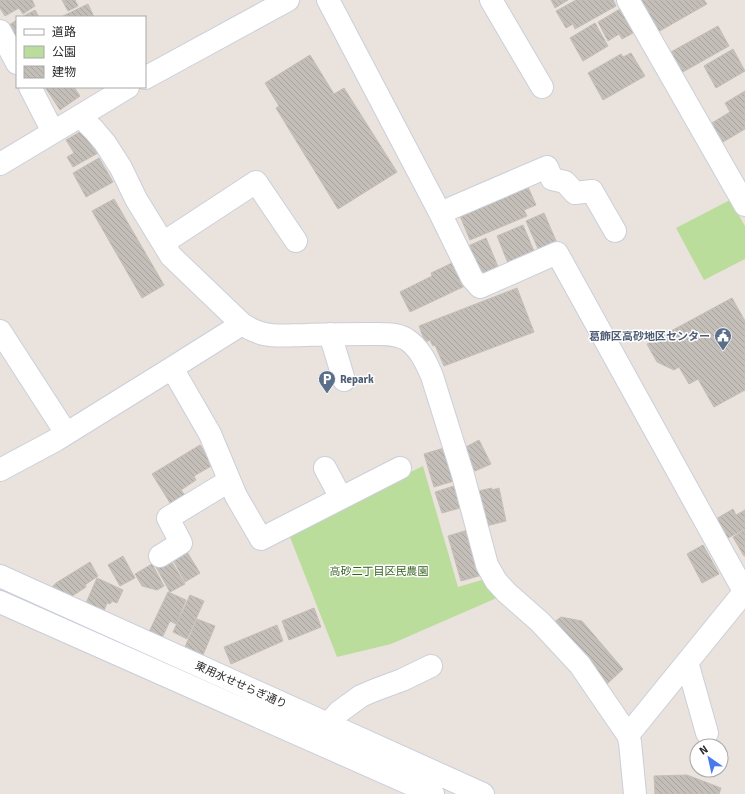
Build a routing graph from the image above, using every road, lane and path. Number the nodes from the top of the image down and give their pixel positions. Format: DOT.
graph roads {
  1 [pos="288,0"];
  2 [pos="328,0"];
  3 [pos="491,0"];
  4 [pos="628,0"];
  5 [pos="0,31"];
  6 [pos="16,61"];
  7 [pos="146,77"];
  8 [pos="542,87"];
  9 [pos="31,88"];
  10 [pos="126,88"];
  11 [pos="80,116"];
  12 [pos="53,132"];
  13 [pos="0,164"];
  14 [pos="745,205"];
  15 [pos="440,213"];
  16 [pos="615,231"];
  17 [pos="296,241"];
  18 [pos="163,243"];
  19 [pos="242,324"];
  20 [pos="0,331"];
  21 [pos="330,334"];
  22 [pos="172,368"];
  23 [pos="344,380"];
  24 [pos="66,433"];
  25 [pos="325,468"];
  26 [pos="400,468"];
  27 [pos="0,470"];
  28 [pos="229,481"];
  29 [pos="341,498"];
  30 [pos="160,556"];
  31 [pos="0,576"];
  32 [pos="745,592"];
  33 [pos="0,602"];
  34 [pos="687,662"];
  35 [pos="431,666"];
  36 [pos="328,724"];
  37 [pos="707,733"];
  38 [pos="628,735"];
  39 [pos="433,794"];
  40 [pos="482,794"];
  41 [pos="635,794"];
  1 -- 7 [label="street"];
  2 -- 15 [label="street"];
  3 -- 8 [label="street"];
  4 -- 14 [label="street"];
  5 -- 6 [label="street"];
  9 -- 12 [label="street"];
  10 -- 11 [label="street"];
  11 -- 12 [label="street"];
  11 -- 18 [label="street"];
  12 -- 13 [label="street"];
  15 -- 16 [label="street"];
  15 -- 32 [label="street"];
  17 -- 18 [label="street"];
  18 -- 19 [label="street"];
  19 -- 21 [label="street"];
  19 -- 22 [label="street"];
  20 -- 24 [label="street"];
  21 -- 23 [label="street"];
  21 -- 38 [label="street"];
  22 -- 24 [label="street"];
  22 -- 28 [label="street"];
  24 -- 27 [label="street"];
  25 -- 29 [label="street"];
  26 -- 29 [label="street"];
  28 -- 29 [label="street"];
  28 -- 30 [label="street"];
  31 -- 36 [label="street, 東用水せせらぎ通り"];
  32 -- 34 [label="street"];
  33 -- 39 [label="street"];
  34 -- 37 [label="street"];
  34 -- 38 [label="street"];
  35 -- 36 [label="street"];
  36 -- 40 [label="street, 東用水せせらぎ通り"];
  38 -- 41 [label="street"];
}
